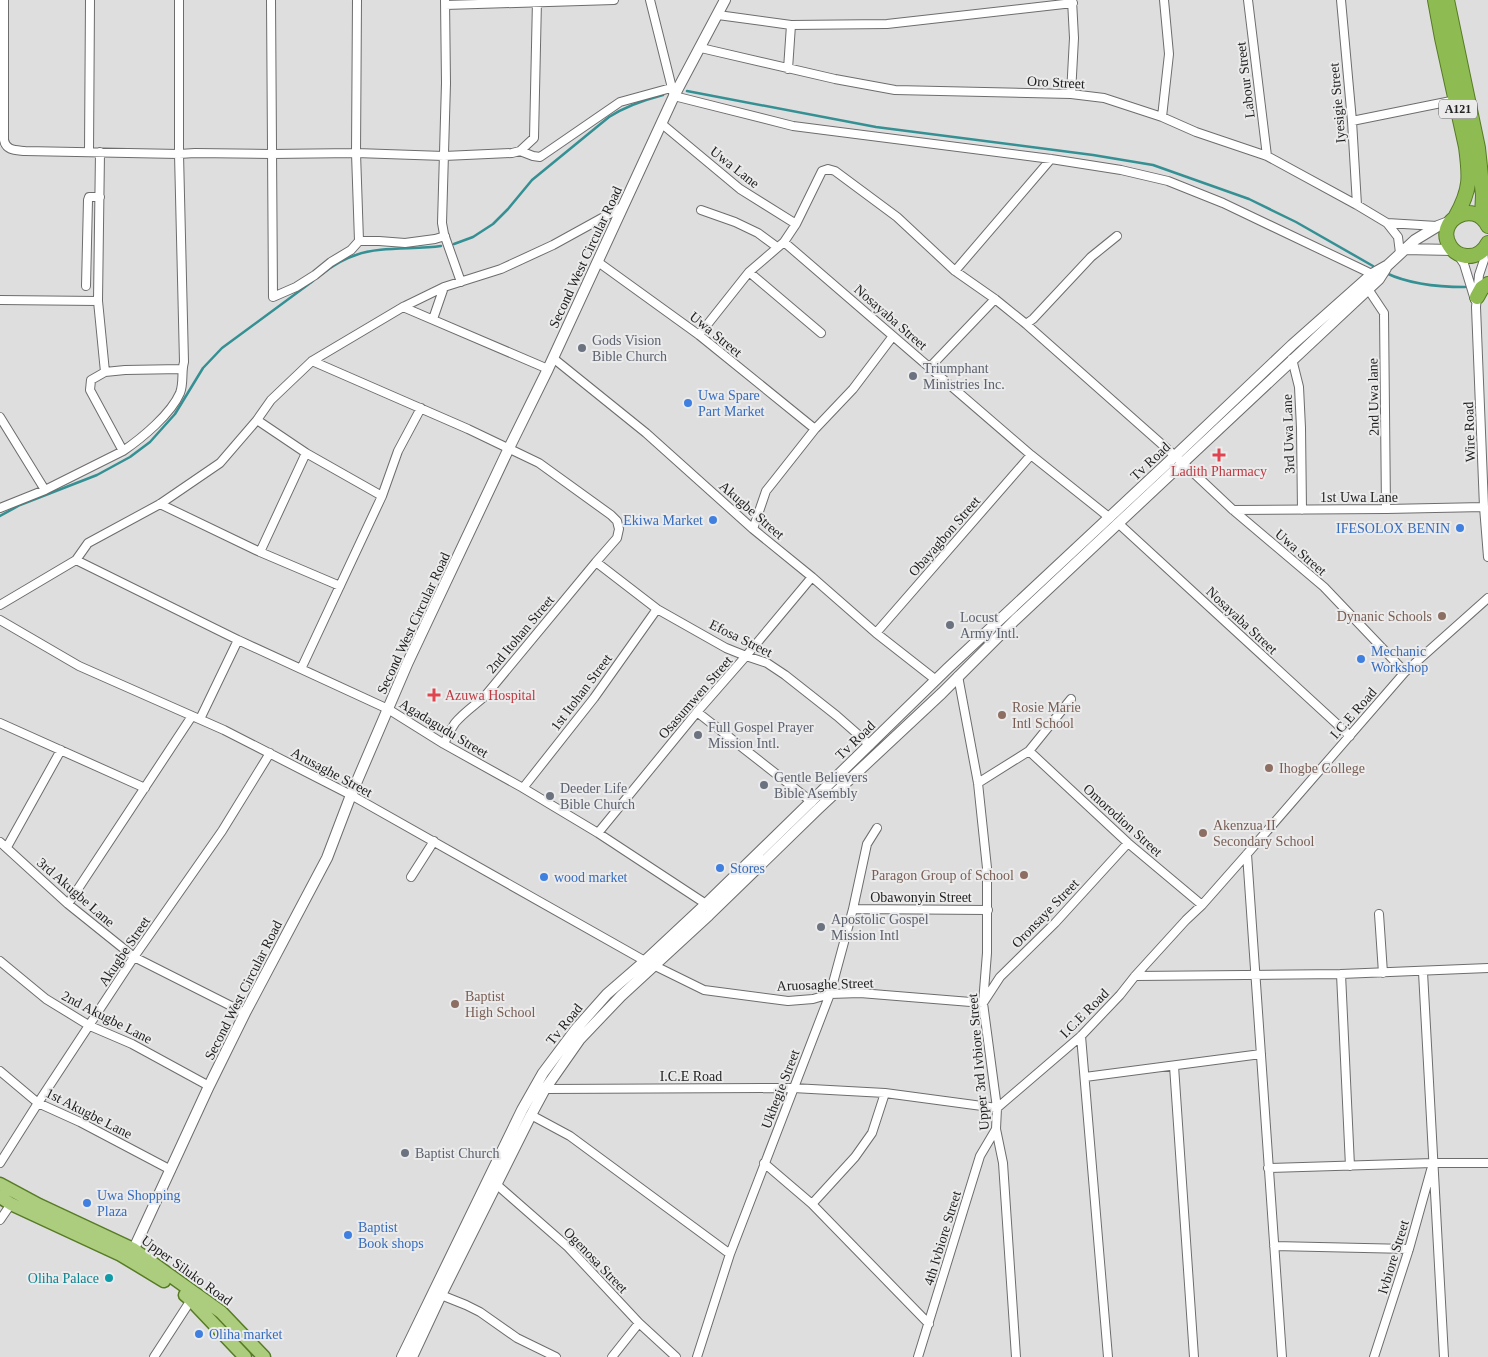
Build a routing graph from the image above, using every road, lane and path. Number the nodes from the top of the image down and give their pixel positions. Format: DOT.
graph roads {
  1 [pos="4,0"];
  2 [pos="90,0"];
  3 [pos="179,0"];
  4 [pos="271,0"];
  5 [pos="357,0"];
  6 [pos="614,0"];
  7 [pos="650,0"];
  8 [pos="725,0"];
  9 [pos="1164,0"];
  10 [pos="1248,0"];
  11 [pos="1341,0"];
  12 [pos="1436,0"];
  13 [pos="1447,0"];
  14 [pos="537,1"];
  15 [pos="1072,1"];
  16 [pos="445,3"];
  17 [pos="718,15"];
  18 [pos="791,25"];
  19 [pos="701,48"];
  20 [pos="788,68"];
  21 [pos="673,92"];
  22 [pos="1071,94"];
  23 [pos="1456,100"];
  24 [pos="1162,117"];
  25 [pos="1352,121"];
  26 [pos="662,124"];
  27 [pos="1478,148"];
  28 [pos="520,151"];
  29 [pos="89,152"];
  30 [pos="100,152"];
  31 [pos="356,153"];
  32 [pos="179,154"];
  33 [pos="271,154"];
  34 [pos="444,156"];
  35 [pos="1267,156"];
  36 [pos="1051,159"];
  37 [pos="1488,176"];
  38 [pos="100,197"];
  39 [pos="1357,205"];
  40 [pos="622,207"];
  41 [pos="701,210"];
  42 [pos="1453,218"];
  43 [pos="1485,222"];
  44 [pos="1387,223"];
  45 [pos="796,224"];
  46 [pos="1438,226"];
  47 [pos="444,236"];
  48 [pos="1117,236"];
  49 [pos="359,241"];
  50 [pos="784,242"];
  51 [pos="777,248"];
  52 [pos="1402,251"];
  53 [pos="1455,252"];
  54 [pos="1483,254"];
  55 [pos="598,262"];
  56 [pos="1388,265"];
  57 [pos="955,271"];
  58 [pos="750,272"];
  59 [pos="1372,274"];
  60 [pos="461,282"];
  61 [pos="1488,284"];
  62 [pos="86,286"];
  63 [pos="444,287"];
  64 [pos="1368,289"];
  65 [pos="995,299"];
  66 [pos="0,300"];
  67 [pos="98,301"];
  68 [pos="1477,302"];
  69 [pos="403,308"];
  70 [pos="432,319"];
  71 [pos="1026,324"];
  72 [pos="821,333"];
  73 [pos="699,335"];
  74 [pos="893,336"];
  75 [pos="553,358"];
  76 [pos="1292,359"];
  77 [pos="312,361"];
  78 [pos="930,368"];
  79 [pos="182,369"];
  80 [pos="548,369"];
  81 [pos="105,372"];
  82 [pos="421,408"];
  83 [pos="0,417"];
  84 [pos="257,420"];
  85 [pos="815,429"];
  86 [pos="509,448"];
  87 [pos="123,450"];
  88 [pos="306,454"];
  89 [pos="1031,455"];
  90 [pos="1179,460"];
  91 [pos="45,490"];
  92 [pos="382,496"];
  93 [pos="160,504"];
  94 [pos="1484,507"];
  95 [pos="0,508"];
  96 [pos="1386,509"];
  97 [pos="1233,510"];
  98 [pos="1302,510"];
  99 [pos="1114,520"];
  100 [pos="753,528"];
  101 [pos="260,552"];
  102 [pos="1488,557"];
  103 [pos="76,560"];
  104 [pos="596,562"];
  105 [pos="812,577"];
  106 [pos="340,586"];
  107 [pos="1488,598"];
  108 [pos="0,605"];
  109 [pos="657,609"];
  110 [pos="0,620"];
  111 [pos="876,633"];
  112 [pos="981,636"];
  113 [pos="238,640"];
  114 [pos="992,644"];
  115 [pos="746,656"];
  116 [pos="301,669"];
  117 [pos="1406,672"];
  118 [pos="958,676"];
  119 [pos="936,680"];
  120 [pos="1071,699"];
  121 [pos="388,709"];
  122 [pos="697,712"];
  123 [pos="192,716"];
  124 [pos="200,719"];
  125 [pos="3,724"];
  126 [pos="0,733"];
  127 [pos="1350,736"];
  128 [pos="444,744"];
  129 [pos="870,745"];
  130 [pos="61,750"];
  131 [pos="1029,751"];
  132 [pos="270,753"];
  133 [pos="978,783"];
  134 [pos="145,788"];
  135 [pos="522,788"];
  136 [pos="351,795"];
  137 [pos="812,802"];
  138 [pos="877,828"];
  139 [pos="598,833"];
  140 [pos="434,841"];
  141 [pos="0,842"];
  142 [pos="1128,843"];
  143 [pos="7,847"];
  144 [pos="1247,854"];
  145 [pos="411,877"];
  146 [pos="68,904"];
  147 [pos="706,904"];
  148 [pos="1202,905"];
  149 [pos="853,909"];
  150 [pos="988,910"];
  151 [pos="1378,914"];
  152 [pos="134,957"];
  153 [pos="0,961"];
  154 [pos="649,964"];
  155 [pos="1488,968"];
  156 [pos="1423,972"];
  157 [pos="1383,973"];
  158 [pos="1255,974"];
  159 [pos="1341,974"];
  160 [pos="1135,976"];
  161 [pos="830,994"];
  162 [pos="983,1003"];
  163 [pos="245,1013"];
  164 [pos="90,1026"];
  165 [pos="1081,1036"];
  166 [pos="1261,1054"];
  167 [pos="1174,1066"];
  168 [pos="0,1071"];
  169 [pos="1085,1077"];
  170 [pos="209,1086"];
  171 [pos="793,1088"];
  172 [pos="545,1089"];
  173 [pos="885,1093"];
  174 [pos="38,1103"];
  175 [pos="997,1108"];
  176 [pos="531,1115"];
  177 [pos="996,1129"];
  178 [pos="0,1163"];
  179 [pos="764,1163"];
  180 [pos="1433,1163"];
  181 [pos="1488,1163"];
  182 [pos="1350,1166"];
  183 [pos="1268,1168"];
  184 [pos="171,1170"];
  185 [pos="0,1184"];
  186 [pos="496,1184"];
  187 [pos="0,1196"];
  188 [pos="11,1204"];
  189 [pos="812,1204"];
  190 [pos="0,1220"];
  191 [pos="1274,1246"];
  192 [pos="1409,1249"];
  193 [pos="132,1254"];
  194 [pos="730,1254"];
  195 [pos="441,1295"];
  196 [pos="191,1300"];
  197 [pos="639,1323"];
  198 [pos="928,1324"];
  199 [pos="154,1357"];
  200 [pos="246,1357"];
  201 [pos="264,1357"];
  202 [pos="402,1357"];
  203 [pos="412,1357"];
  204 [pos="556,1357"];
  205 [pos="612,1357"];
  206 [pos="676,1357"];
  207 [pos="697,1357"];
  208 [pos="918,1357"];
  209 [pos="1016,1357"];
  210 [pos="1108,1357"];
  211 [pos="1194,1357"];
  212 [pos="1282,1357"];
  213 [pos="1374,1357"];
  214 [pos="1444,1357"];
  1 -- 29 [label="street"];
  2 -- 29 [label="street"];
  3 -- 32 [label="street"];
  4 -- 33 [label="street"];
  5 -- 31 [label="street"];
  6 -- 14 [label="street"];
  7 -- 21 [label="street"];
  8 -- 17 [label="street, Second West Circular Road"];
  9 -- 24 [label="street"];
  10 -- 35 [label="street, Labour Street"];
  11 -- 25 [label="street, Iyesigie Street"];
  12 -- 23 [label="highway, A121"];
  13 -- 27 [label="highway, A121"];
  14 -- 16 [label="street"];
  14 -- 28 [label="street"];
  15 -- 18 [label="street"];
  15 -- 22 [label="street"];
  16 -- 34 [label="street"];
  17 -- 18 [label="street"];
  17 -- 19 [label="street, Second West Circular Road"];
  18 -- 20 [label="street"];
  19 -- 20 [label="street, Oro Street"];
  19 -- 21 [label="street, Second West Circular Road"];
  20 -- 22 [label="street, Oro Street"];
  21 -- 26 [label="street, Second West Circular Road"];
  21 -- 28 [label="street"];
  21 -- 36 [label="street"];
  22 -- 24 [label="street, Oro Street"];
  23 -- 25 [label="street"];
  23 -- 42 [label="highway, A121"];
  24 -- 35 [label="street, Oro Street"];
  25 -- 39 [label="street, Iyesigie Street"];
  26 -- 40 [label="street, Second West Circular Road"];
  26 -- 45 [label="street, Uwa Lane"];
  27 -- 37 [label="highway, A121"];
  27 -- 43 [label="highway, A121"];
  28 -- 34 [label="street"];
  29 -- 30 [label="street"];
  30 -- 32 [label="street"];
  30 -- 38 [label="street"];
  31 -- 33 [label="street"];
  31 -- 34 [label="street"];
  31 -- 49 [label="street"];
  32 -- 33 [label="street"];
  32 -- 79 [label="street"];
  33 -- 49 [label="street"];
  34 -- 47 [label="street"];
  35 -- 39 [label="street, Oro Street"];
  36 -- 57 [label="street"];
  36 -- 59 [label="street"];
  38 -- 62 [label="street"];
  38 -- 67 [label="street"];
  39 -- 44 [label="street, Oro Street"];
  40 -- 55 [label="street, Second West Circular Road"];
  40 -- 60 [label="street"];
  41 -- 51 [label="street"];
  42 -- 43 [label="highway, A121"];
  42 -- 46 [label="street, Tv Road"];
  42 -- 53 [label="highway, A121"];
  44 -- 46 [label="street, Oro Street"];
  44 -- 52 [label="street, Oro Street"];
  45 -- 50 [label="street"];
  45 -- 57 [label="street, Uwa Street"];
  46 -- 52 [label="street, Tv Road"];
  47 -- 49 [label="street"];
  47 -- 60 [label="street"];
  48 -- 71 [label="street"];
  50 -- 51 [label="street"];
  50 -- 74 [label="street, Nosayaba Street"];
  51 -- 58 [label="street"];
  52 -- 53 [label="street"];
  52 -- 56 [label="street, Tv Road"];
  53 -- 54 [label="highway"];
  53 -- 68 [label="street, Wire Road"];
  54 -- 68 [label="street, Wire Road"];
  55 -- 73 [label="street, Uwa Street"];
  55 -- 75 [label="street, Second West Circular Road"];
  56 -- 59 [label="street, Tv Road"];
  56 -- 64 [label="street, Tv Road"];
  57 -- 65 [label="street, Uwa Street"];
  58 -- 72 [label="street"];
  58 -- 73 [label="street"];
  59 -- 90 [label="street, Tv Road"];
  60 -- 63 [label="street"];
  61 -- 68 [label="highway"];
  63 -- 69 [label="street"];
  63 -- 70 [label="street"];
  64 -- 76 [label="street, Tv Road"];
  64 -- 96 [label="street, 2nd Uwa lane"];
  65 -- 71 [label="street, Uwa Street"];
  65 -- 78 [label="street"];
  66 -- 67 [label="street"];
  67 -- 81 [label="street"];
  68 -- 94 [label="street, Wire Road"];
  69 -- 70 [label="street"];
  69 -- 77 [label="street"];
  70 -- 80 [label="street"];
  71 -- 90 [label="street, Uwa Street"];
  73 -- 85 [label="street, Uwa Street"];
  74 -- 78 [label="street, Nosayaba Street"];
  74 -- 85 [label="street"];
  75 -- 80 [label="street, Second West Circular Road"];
  75 -- 100 [label="street, Akugbe Street"];
  76 -- 90 [label="street, Tv Road"];
  76 -- 98 [label="street, 3rd Uwa Lane"];
  77 -- 82 [label="street"];
  77 -- 84 [label="street"];
  78 -- 89 [label="street, Nosayaba Street"];
  79 -- 81 [label="street"];
  79 -- 87 [label="street"];
  80 -- 86 [label="street, Second West Circular Road"];
  81 -- 87 [label="street"];
  82 -- 86 [label="street"];
  82 -- 92 [label="street"];
  83 -- 91 [label="street"];
  84 -- 88 [label="street"];
  84 -- 93 [label="street"];
  85 -- 100 [label="street"];
  86 -- 104 [label="street, 2nd Itohan Street"];
  86 -- 121 [label="street, Second West Circular Road"];
  87 -- 91 [label="street"];
  88 -- 92 [label="street"];
  88 -- 101 [label="street"];
  89 -- 99 [label="street, Nosayaba Street"];
  89 -- 111 [label="street, Obayagbon Street"];
  90 -- 97 [label="street, Uwa Street"];
  90 -- 99 [label="street, Tv Road"];
  91 -- 95 [label="street"];
  92 -- 106 [label="street"];
  93 -- 101 [label="street"];
  93 -- 103 [label="street"];
  94 -- 96 [label="street, 1st Uwa Lane"];
  94 -- 102 [label="street, Wire Road"];
  96 -- 98 [label="street, 1st Uwa Lane"];
  97 -- 98 [label="street, 1st Uwa Lane"];
  97 -- 117 [label="street, Uwa Street"];
  99 -- 112 [label="street, Tv Road"];
  99 -- 114 [label="street, Tv Road"];
  99 -- 127 [label="street, Nosayaba Street"];
  100 -- 105 [label="street, Akugbe Street"];
  101 -- 106 [label="street"];
  103 -- 108 [label="street"];
  103 -- 113 [label="street, Agadagudu Street"];
  104 -- 109 [label="street, Efosa Street"];
  104 -- 128 [label="street, 2nd Itohan Street"];
  105 -- 111 [label="street, Akugbe Street"];
  105 -- 115 [label="street, Osasumwen Street"];
  106 -- 116 [label="street"];
  107 -- 117 [label="street, I.C.E Road"];
  109 -- 115 [label="street, Efosa Street"];
  109 -- 135 [label="street, 1st Itohan Street"];
  110 -- 123 [label="street, Arusaghe Street"];
  111 -- 119 [label="street, Akugbe Street"];
  112 -- 114 [label="street"];
  112 -- 119 [label="street, Tv Road"];
  113 -- 116 [label="street, Agadagudu Street"];
  113 -- 124 [label="street"];
  114 -- 118 [label="street, Tv Road"];
  115 -- 122 [label="street, Osasumwen Street"];
  115 -- 129 [label="street, Efosa Street"];
  116 -- 121 [label="street, Agadagudu Street"];
  117 -- 127 [label="street, I.C.E Road"];
  118 -- 133 [label="street, Upper 3rd Ivbiore Street"];
  118 -- 154 [label="street, Tv Road"];
  119 -- 129 [label="street, Tv Road"];
  120 -- 131 [label="street"];
  121 -- 128 [label="street, Agadagudu Street"];
  121 -- 136 [label="street, Second West Circular Road"];
  122 -- 137 [label="street"];
  122 -- 139 [label="street, Osasumwen Street"];
  123 -- 124 [label="street, Arusaghe Street"];
  123 -- 134 [label="street"];
  124 -- 132 [label="street, Arusaghe Street"];
  125 -- 126 [label="street"];
  125 -- 130 [label="street"];
  127 -- 144 [label="street, I.C.E Road"];
  128 -- 135 [label="street, Agadagudu Street"];
  129 -- 137 [label="street, Tv Road"];
  130 -- 134 [label="street"];
  130 -- 143 [label="street"];
  131 -- 133 [label="street"];
  131 -- 142 [label="street, Omorodion Street"];
  132 -- 136 [label="street, Arusaghe Street"];
  132 -- 152 [label="street, Akugbe Street"];
  133 -- 150 [label="street, Upper 3rd Ivbiore Street"];
  134 -- 146 [label="street"];
  135 -- 139 [label="street, Agadagudu Street"];
  136 -- 140 [label="street, Arusaghe Street"];
  136 -- 163 [label="street, Second West Circular Road"];
  137 -- 147 [label="street, Tv Road"];
  138 -- 149 [label="street, Ukhegie Street"];
  139 -- 147 [label="street, Agadagudu Street"];
  140 -- 145 [label="street"];
  140 -- 154 [label="street, Arusaghe Street"];
  141 -- 143 [label="street, 3rd Akugbe Lane"];
  142 -- 148 [label="street, Omorodion Street"];
  142 -- 162 [label="street, Oronsaye Street"];
  143 -- 146 [label="street, 3rd Akugbe Lane"];
  144 -- 148 [label="street, I.C.E Road"];
  144 -- 158 [label="street"];
  146 -- 152 [label="street, 3rd Akugbe Lane"];
  147 -- 154 [label="street, Tv Road"];
  148 -- 160 [label="street, I.C.E Road"];
  149 -- 150 [label="street, Obawonyin Street"];
  149 -- 161 [label="street, Ukhegie Street"];
  150 -- 162 [label="street, Upper 3rd Ivbiore Street"];
  151 -- 157 [label="street"];
  152 -- 163 [label="street, 3rd Akugbe Lane"];
  152 -- 164 [label="street, Akugbe Street"];
  153 -- 164 [label="street, 2nd Akugbe Lane"];
  154 -- 161 [label="street, Aruosaghe Street"];
  154 -- 172 [label="street, Tv Road"];
  154 -- 202 [label="street, Tv Road"];
  155 -- 156 [label="street"];
  156 -- 157 [label="street"];
  156 -- 180 [label="street"];
  157 -- 159 [label="street"];
  158 -- 159 [label="street"];
  158 -- 160 [label="street"];
  158 -- 166 [label="street"];
  159 -- 182 [label="street"];
  160 -- 165 [label="street, I.C.E Road"];
  161 -- 162 [label="street, Aruosaghe Street"];
  161 -- 171 [label="street, Ukhegie Street"];
  162 -- 175 [label="street, Upper 3rd Ivbiore Street"];
  163 -- 170 [label="street, Second West Circular Road"];
  164 -- 170 [label="street, 2nd Akugbe Lane"];
  164 -- 174 [label="street, Akugbe Street"];
  165 -- 169 [label="street"];
  165 -- 175 [label="street, I.C.E Road"];
  166 -- 167 [label="street"];
  166 -- 183 [label="street"];
  167 -- 169 [label="street"];
  167 -- 211 [label="street"];
  168 -- 174 [label="street, 1st Akugbe Lane"];
  169 -- 210 [label="street"];
  170 -- 184 [label="street, Second West Circular Road"];
  171 -- 172 [label="street, I.C.E Road"];
  171 -- 173 [label="street, I.C.E Road"];
  171 -- 179 [label="street, Ukhegie Street"];
  172 -- 176 [label="street, Tv Road"];
  173 -- 175 [label="street, I.C.E Road"];
  173 -- 189 [label="street"];
  174 -- 178 [label="street, Akugbe Street"];
  174 -- 184 [label="street, 1st Akugbe Lane"];
  175 -- 177 [label="street, Upper 3rd Ivbiore Street"];
  176 -- 186 [label="street, Tv Road"];
  176 -- 194 [label="street"];
  177 -- 198 [label="street, 4th Ivbiore Street"];
  177 -- 209 [label="street, Upper 3rd Ivbiore Street"];
  179 -- 189 [label="street"];
  179 -- 194 [label="street, Ukhegie Street"];
  180 -- 181 [label="street"];
  180 -- 182 [label="street"];
  180 -- 192 [label="street, Ivbiore Street"];
  180 -- 214 [label="street"];
  182 -- 183 [label="street"];
  183 -- 191 [label="street"];
  184 -- 193 [label="street, Second West Circular Road"];
  185 -- 193 [label="main road, Upper Siluko Road"];
  186 -- 195 [label="street, Tv Road"];
  186 -- 197 [label="street, Ogenosa Street"];
  187 -- 188 [label="main road, Upper Siluko Road"];
  188 -- 190 [label="street"];
  188 -- 193 [label="main road, Upper Siluko Road"];
  189 -- 198 [label="street"];
  191 -- 192 [label="street"];
  191 -- 212 [label="street"];
  192 -- 213 [label="street, Ivbiore Street"];
  193 -- 196 [label="main road, Upper Siluko Road"];
  193 -- 201 [label="main road, Upper Siluko Road"];
  194 -- 207 [label="street, Ukhegie Street"];
  195 -- 203 [label="street, Tv Road"];
  195 -- 204 [label="street"];
  196 -- 199 [label="street"];
  196 -- 200 [label="main road, Upper Siluko Road"];
  197 -- 205 [label="street"];
  197 -- 206 [label="street, Ogenosa Street"];
  198 -- 208 [label="street, 4th Ivbiore Street"];
}
